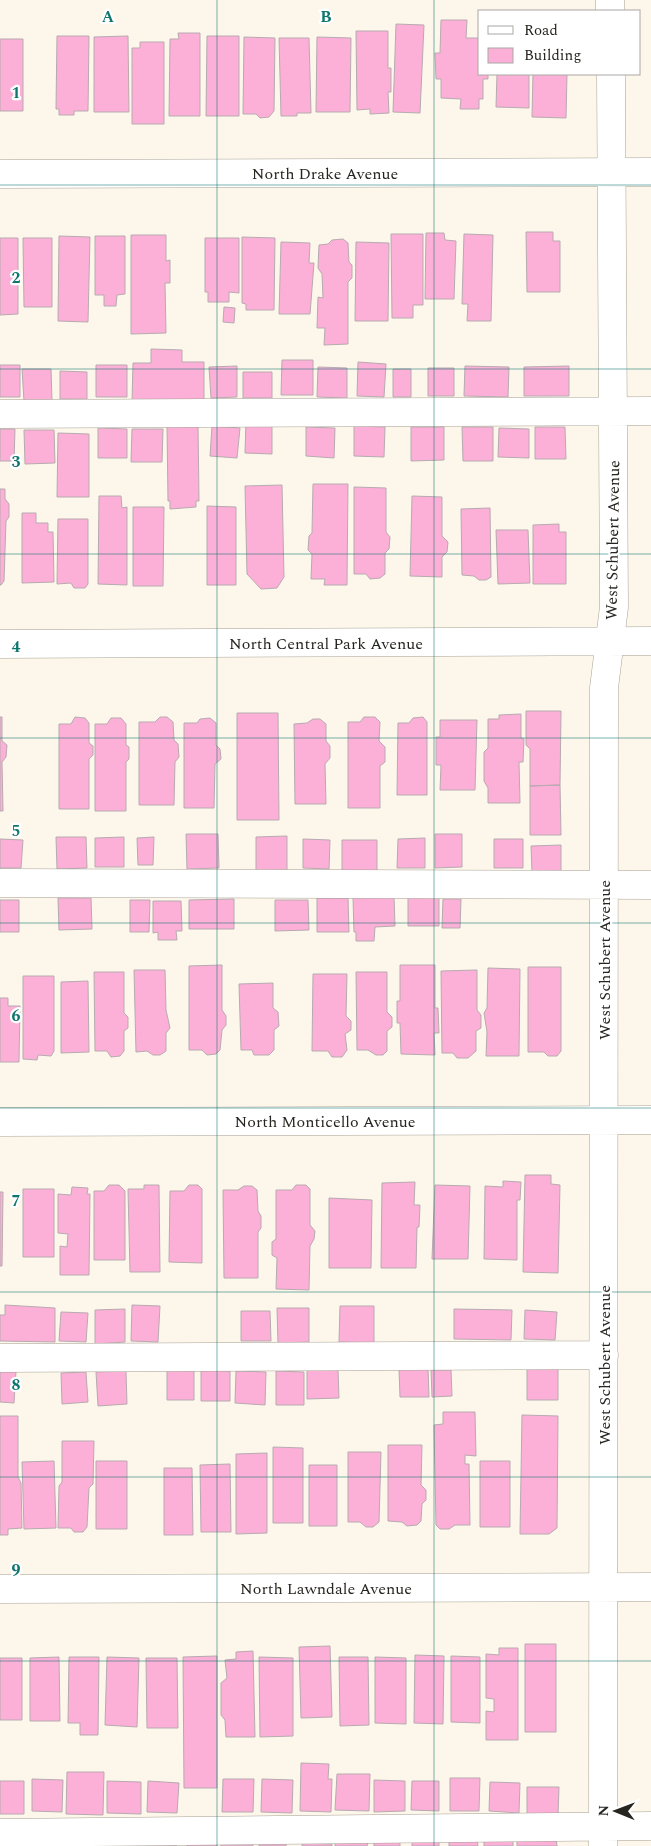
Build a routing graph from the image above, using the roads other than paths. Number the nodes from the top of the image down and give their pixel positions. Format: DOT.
graph roads {
  1 [pos="611,75"];
  2 [pos="611,172"];
  3 [pos="651,172"];
  4 [pos="0,174"];
  5 [pos="613,411"];
  6 [pos="651,411"];
  7 [pos="0,414"];
  8 [pos="610,641"];
  9 [pos="651,641"];
  10 [pos="0,644"];
  11 [pos="0,883"];
  12 [pos="604,885"];
  13 [pos="651,885"];
  14 [pos="604,1120"];
  15 [pos="651,1120"];
  16 [pos="0,1122"];
  17 [pos="604,1355"];
  18 [pos="0,1358"];
  19 [pos="604,1587"];
  20 [pos="651,1587"];
  21 [pos="0,1589"];
  22 [pos="651,1826"];
  23 [pos="0,1834"];
  24 [pos="603,1836"];
  1 -- 2 [label="street, West Schubert Avenue"];
  2 -- 3 [label="street, North Drake Avenue"];
  2 -- 4 [label="street, North Drake Avenue"];
  2 -- 5 [label="street, West Schubert Avenue"];
  5 -- 6 [label="street"];
  5 -- 7 [label="street"];
  5 -- 8 [label="street, West Schubert Avenue"];
  8 -- 9 [label="street, North Central Park Avenue"];
  8 -- 10 [label="street, North Central Park Avenue"];
  8 -- 12 [label="street, West Schubert Avenue"];
  11 -- 12 [label="street"];
  12 -- 13 [label="street"];
  12 -- 14 [label="street, West Schubert Avenue"];
  14 -- 15 [label="street, North Monticello Avenue"];
  14 -- 16 [label="street, North Monticello Avenue"];
  14 -- 17 [label="street, West Schubert Avenue"];
  17 -- 18 [label="street"];
  17 -- 19 [label="street, West Schubert Avenue"];
  19 -- 20 [label="street, North Lawndale Avenue"];
  19 -- 21 [label="street, North Lawndale Avenue"];
  19 -- 24 [label="street, West Schubert Avenue"];
  22 -- 24 [label="street"];
  23 -- 24 [label="street"];
}
